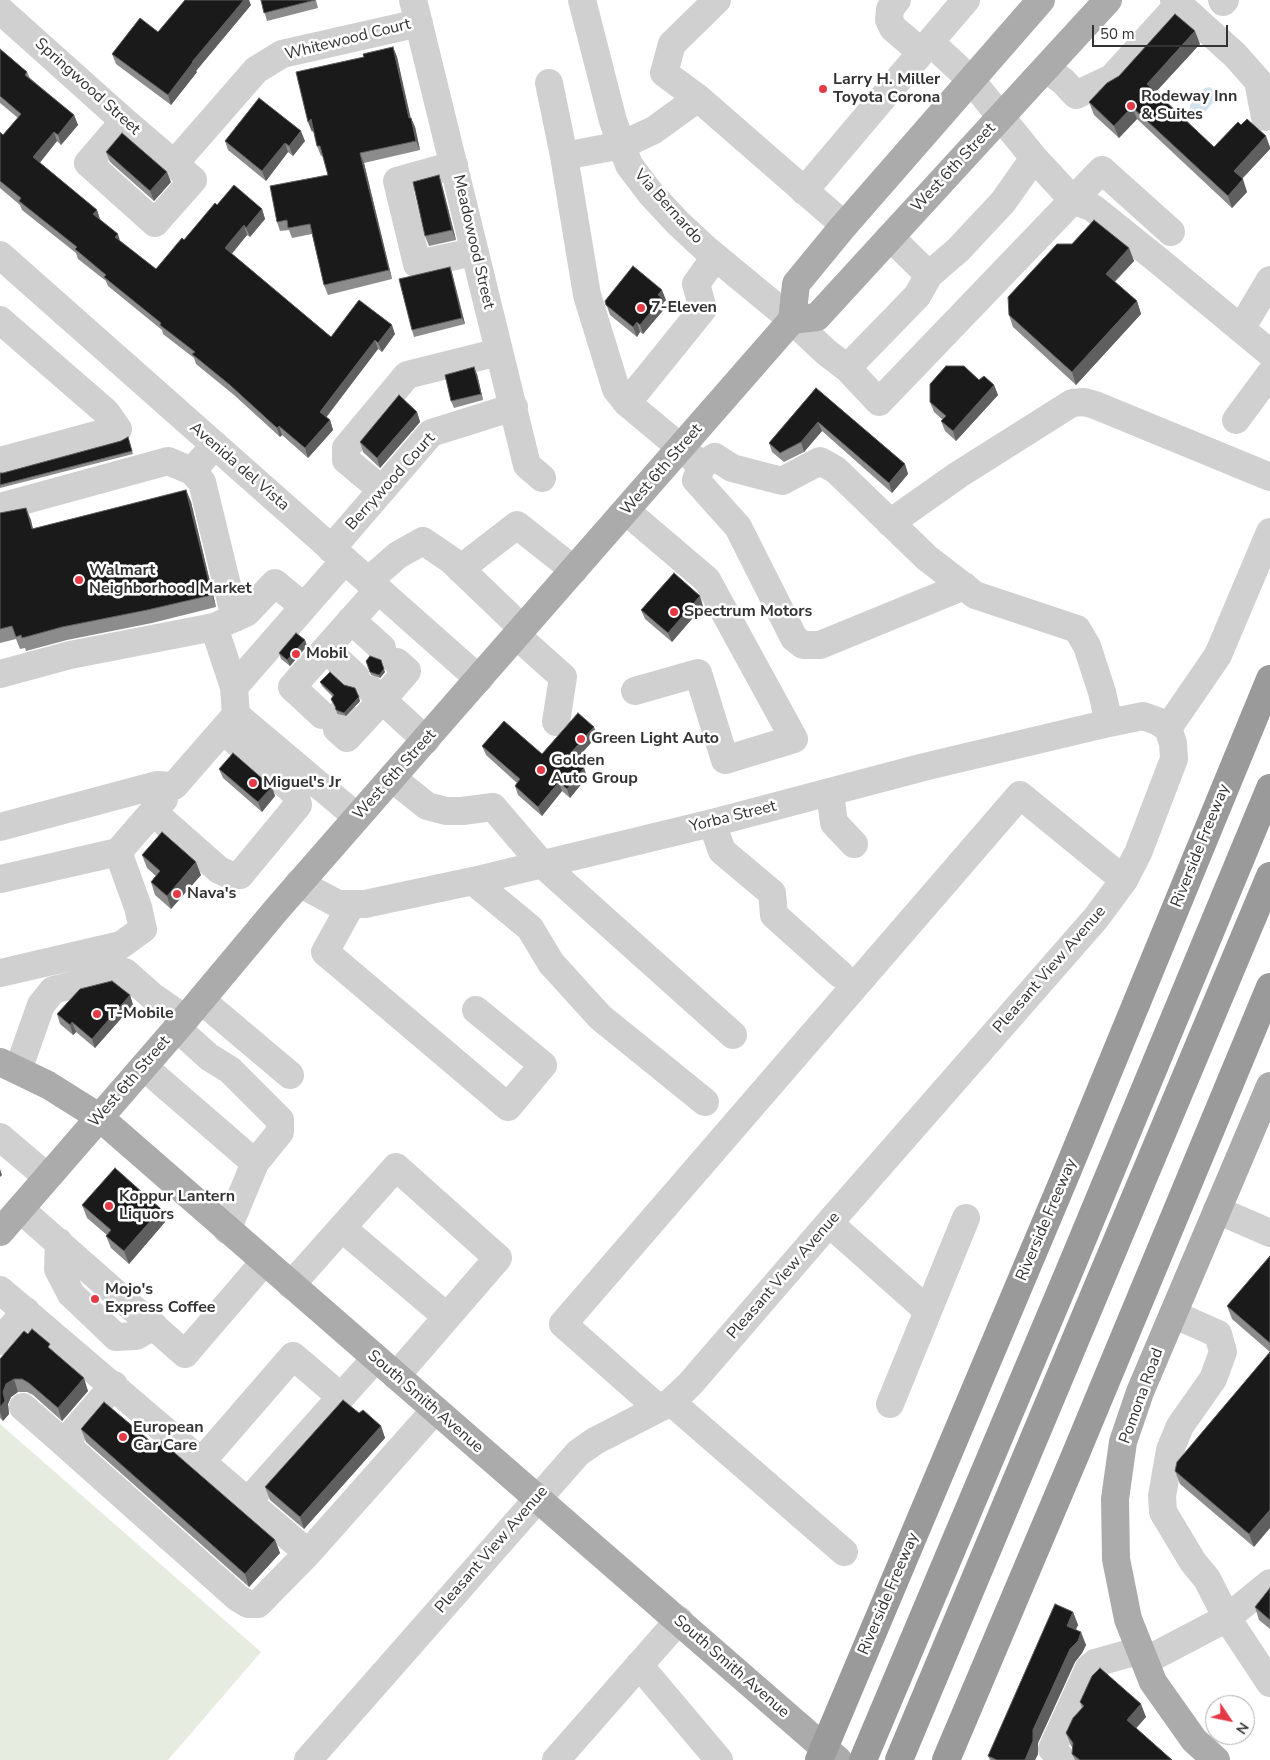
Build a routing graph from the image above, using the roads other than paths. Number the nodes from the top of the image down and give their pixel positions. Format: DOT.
graph roads {
  1 [pos="582,0"];
  2 [pos="717,0"];
  3 [pos="897,0"];
  4 [pos="966,0"];
  5 [pos="1040,0"];
  6 [pos="1108,0"];
  7 [pos="0,10"];
  8 [pos="416,12"];
  9 [pos="1174,12"];
  10 [pos="1198,46"];
  11 [pos="925,47"];
  12 [pos="1227,48"];
  13 [pos="1046,69"];
  14 [pos="971,80"];
  15 [pos="549,83"];
  16 [pos="698,98"];
  17 [pos="1001,117"];
  18 [pos="1265,117"];
  19 [pos="124,121"];
  20 [pos="622,145"];
  21 [pos="564,156"];
  22 [pos="1034,158"];
  23 [pos="174,164"];
  24 [pos="454,165"];
  25 [pos="804,191"];
  26 [pos="1073,200"];
  27 [pos="844,225"];
  28 [pos="1171,232"];
  29 [pos="890,236"];
  30 [pos="474,252"];
  31 [pos="0,255"];
  32 [pos="715,257"];
  33 [pos="929,276"];
  34 [pos="1270,280"];
  35 [pos="0,320"];
  36 [pos="792,320"];
  37 [pos="1241,328"];
  38 [pos="499,352"];
  39 [pos="1270,353"];
  40 [pos="847,368"];
  41 [pos="1270,374"];
  42 [pos="627,403"];
  43 [pos="514,407"];
  44 [pos="1236,420"];
  45 [pos="215,445"];
  46 [pos="681,447"];
  47 [pos="0,461"];
  48 [pos="702,465"];
  49 [pos="192,471"];
  50 [pos="1270,477"];
  51 [pos="542,478"];
  52 [pos="382,490"];
  53 [pos="0,507"];
  54 [pos="626,511"];
  55 [pos="890,522"];
  56 [pos="1270,532"];
  57 [pos="338,555"];
  58 [pos="460,569"];
  59 [pos="574,570"];
  60 [pos="373,585"];
  61 [pos="964,586"];
  62 [pos="304,606"];
  63 [pos="225,622"];
  64 [pos="520,632"];
  65 [pos="338,635"];
  66 [pos="0,674"];
  67 [pos="379,676"];
  68 [pos="479,679"];
  69 [pos="1270,679"];
  70 [pos="234,687"];
  71 [pos="635,690"];
  72 [pos="229,722"];
  73 [pos="556,722"];
  74 [pos="1109,723"];
  75 [pos="1168,728"];
  76 [pos="426,740"];
  77 [pos="392,778"];
  78 [pos="174,786"];
  79 [pos="1270,788"];
  80 [pos="830,792"];
  81 [pos="153,812"];
  82 [pos="357,817"];
  83 [pos="712,823"];
  84 [pos="0,826"];
  85 [pos="854,844"];
  86 [pos="118,852"];
  87 [pos="541,863"];
  88 [pos="1270,876"];
  89 [pos="0,879"];
  90 [pos="1124,880"];
  91 [pos="473,881"];
  92 [pos="300,883"];
  93 [pos="351,905"];
  94 [pos="0,973"];
  95 [pos="840,974"];
  96 [pos="1270,987"];
  97 [pos="476,1010"];
  98 [pos="188,1016"];
  99 [pos="733,1035"];
  100 [pos="9,1066"];
  101 [pos="144,1067"];
  102 [pos="290,1075"];
  103 [pos="1270,1088"];
  104 [pos="705,1102"];
  105 [pos="99,1117"];
  106 [pos="0,1137"];
  107 [pos="250,1158"];
  108 [pos="47,1178"];
  109 [pos="20,1208"];
  110 [pos="1217,1210"];
  111 [pos="966,1218"];
  112 [pos="829,1222"];
  113 [pos="342,1228"];
  114 [pos="227,1230"];
  115 [pos="0,1232"];
  116 [pos="1270,1233"];
  117 [pos="264,1262"];
  118 [pos="291,1285"];
  119 [pos="0,1290"];
  120 [pos="26,1311"];
  121 [pos="928,1311"];
  122 [pos="1173,1314"];
  123 [pos="448,1317"];
  124 [pos="0,1342"];
  125 [pos="376,1359"];
  126 [pos="396,1376"];
  127 [pos="114,1385"];
  128 [pos="341,1397"];
  129 [pos="890,1404"];
  130 [pos="665,1405"];
  131 [pos="23,1408"];
  132 [pos="435,1410"];
  133 [pos="64,1443"];
  134 [pos="202,1462"];
  135 [pos="538,1498"];
  136 [pos="248,1501"];
  137 [pos="844,1552"];
  138 [pos="308,1553"];
  139 [pos="1270,1583"];
  140 [pos="1227,1618"];
  141 [pos="678,1620"];
  142 [pos="1143,1656"];
  143 [pos="639,1665"];
  144 [pos="1270,1683"];
  145 [pos="308,1760"];
  146 [pos="556,1760"];
  147 [pos="719,1760"];
  148 [pos="819,1760"];
  149 [pos="838,1760"];
  150 [pos="863,1760"];
  151 [pos="899,1760"];
  152 [pos="946,1760"];
  153 [pos="1063,1760"];
  154 [pos="1216,1760"];
  1 -- 20 [label="street, Via Bernardo"];
  2 -- 16 [label="street"];
  3 -- 11 [label="street"];
  4 -- 11 [label="street"];
  5 -- 14 [label="main road"];
  6 -- 13 [label="main road, West 6th Street"];
  7 -- 19 [label="street, Springwood Street"];
  8 -- 23 [label="street, Whitewood Court"];
  8 -- 24 [label="street, Meadowood Street"];
  9 -- 12 [label="street"];
  9 -- 13 [label="street"];
  10 -- 12 [label="street"];
  11 -- 14 [label="street"];
  11 -- 25 [label="street"];
  12 -- 18 [label="street"];
  13 -- 17 [label="main road, West 6th Street"];
  14 -- 17 [label="street"];
  14 -- 27 [label="main road"];
  15 -- 21 [label="street"];
  16 -- 20 [label="street"];
  16 -- 25 [label="street"];
  17 -- 22 [label="street"];
  17 -- 29 [label="main road, West 6th Street"];
  19 -- 23 [label="street, Springwood Street"];
  19 -- 23 [label="street, Springwood Street"];
  20 -- 21 [label="street"];
  20 -- 32 [label="street, Via Bernardo"];
  21 -- 42 [label="street"];
  22 -- 26 [label="street"];
  22 -- 33 [label="street"];
  24 -- 30 [label="street, Meadowood Street"];
  24 -- 30 [label="street"];
  25 -- 27 [label="street"];
  26 -- 28 [label="street"];
  26 -- 37 [label="street"];
  26 -- 40 [label="street, Via Bernardo"];
  27 -- 36 [label="main road"];
  29 -- 33 [label="street"];
  29 -- 36 [label="main road, West 6th Street"];
  30 -- 38 [label="street, Meadowood Street"];
  31 -- 45 [label="street, Avenida del Vista"];
  32 -- 36 [label="street, Via Bernardo"];
  32 -- 42 [label="street"];
  33 -- 40 [label="street"];
  34 -- 37 [label="street"];
  35 -- 47 [label="street"];
  36 -- 40 [label="street, Via Bernardo"];
  36 -- 46 [label="main road, West 6th Street"];
  37 -- 39 [label="street"];
  38 -- 43 [label="street, Meadowood Street"];
  38 -- 52 [label="street"];
  41 -- 44 [label="street"];
  42 -- 46 [label="street"];
  43 -- 51 [label="street, Meadowood Street"];
  43 -- 52 [label="street, Berrywood Court"];
  45 -- 49 [label="street"];
  45 -- 57 [label="street, Avenida del Vista"];
  46 -- 48 [label="street"];
  46 -- 54 [label="main road, West 6th Street"];
  48 -- 55 [label="street"];
  48 -- 61 [label="street"];
  49 -- 53 [label="street"];
  49 -- 63 [label="street"];
  50 -- 55 [label="street"];
  52 -- 57 [label="street, Berrywood Court"];
  54 -- 59 [label="main road, West 6th Street"];
  54 -- 71 [label="street"];
  55 -- 61 [label="street"];
  56 -- 75 [label="street"];
  57 -- 60 [label="street, Avenida del Vista"];
  57 -- 62 [label="street, Berrywood Court"];
  58 -- 59 [label="street"];
  58 -- 60 [label="street"];
  58 -- 64 [label="street"];
  59 -- 64 [label="main road, West 6th Street"];
  60 -- 65 [label="street"];
  60 -- 68 [label="street, Avenida del Vista"];
  61 -- 74 [label="street"];
  62 -- 63 [label="street"];
  62 -- 70 [label="street, Berrywood Court"];
  63 -- 66 [label="street"];
  63 -- 70 [label="street"];
  64 -- 68 [label="main road, West 6th Street"];
  64 -- 73 [label="street"];
  65 -- 67 [label="street"];
  65 -- 67 [label="street"];
  65 -- 67 [label="street"];
  67 -- 76 [label="street"];
  68 -- 76 [label="main road, West 6th Street"];
  69 -- 148 [label="highway, Riverside Freeway"];
  70 -- 72 [label="street"];
  72 -- 78 [label="street"];
  72 -- 81 [label="street"];
  72 -- 82 [label="street"];
  74 -- 75 [label="street, Yorba Street"];
  74 -- 80 [label="street, Yorba Street"];
  75 -- 90 [label="street, Pleasant View Avenue"];
  76 -- 77 [label="main road, West 6th Street"];
  77 -- 82 [label="main road, West 6th Street"];
  77 -- 87 [label="street"];
  78 -- 81 [label="street"];
  78 -- 84 [label="street"];
  79 -- 150 [label="highway"];
  80 -- 83 [label="street, Yorba Street"];
  80 -- 85 [label="street"];
  81 -- 86 [label="street"];
  82 -- 92 [label="main road, West 6th Street"];
  83 -- 87 [label="street, Yorba Street"];
  83 -- 95 [label="street"];
  86 -- 89 [label="street"];
  86 -- 94 [label="street"];
  87 -- 91 [label="street, Yorba Street"];
  87 -- 99 [label="street"];
  88 -- 151 [label="highway"];
  90 -- 112 [label="street, Pleasant View Avenue"];
  90 -- 130 [label="street"];
  91 -- 93 [label="street, Yorba Street"];
  91 -- 104 [label="street"];
  92 -- 93 [label="street, Yorba Street"];
  92 -- 98 [label="main road, West 6th Street"];
  93 -- 97 [label="street"];
  96 -- 152 [label="highway"];
  98 -- 100 [label="street"];
  98 -- 101 [label="main road, West 6th Street"];
  98 -- 102 [label="street"];
  98 -- 107 [label="street"];
  100 -- 105 [label="main road, South Smith Avenue"];
  101 -- 105 [label="main road, West 6th Street"];
  101 -- 107 [label="street"];
  103 -- 110 [label="main road, Pomona Road"];
  105 -- 108 [label="main road, West 6th Street"];
  105 -- 114 [label="main road, South Smith Avenue"];
  106 -- 108 [label="street"];
  107 -- 114 [label="street"];
  108 -- 109 [label="main road, West 6th Street"];
  109 -- 115 [label="main road, West 6th Street"];
  109 -- 117 [label="street"];
  110 -- 116 [label="street"];
  110 -- 122 [label="main road, Pomona Road"];
  111 -- 121 [label="street"];
  112 -- 121 [label="street"];
  112 -- 130 [label="street, Pleasant View Avenue"];
  113 -- 118 [label="street"];
  113 -- 123 [label="street"];
  113 -- 123 [label="street"];
  114 -- 117 [label="main road, South Smith Avenue"];
  117 -- 118 [label="main road, South Smith Avenue"];
  118 -- 125 [label="main road, South Smith Avenue"];
  119 -- 120 [label="street"];
  120 -- 124 [label="street"];
  120 -- 127 [label="street"];
  121 -- 129 [label="street"];
  122 -- 140 [label="street"];
  122 -- 142 [label="main road, Pomona Road"];
  123 -- 126 [label="street"];
  125 -- 126 [label="main road, South Smith Avenue"];
  125 -- 128 [label="street"];
  126 -- 132 [label="main road, South Smith Avenue"];
  127 -- 133 [label="street"];
  127 -- 134 [label="street"];
  128 -- 134 [label="street"];
  128 -- 136 [label="street"];
  130 -- 135 [label="street, Pleasant View Avenue"];
  130 -- 137 [label="street"];
  131 -- 133 [label="street"];
  132 -- 135 [label="main road, South Smith Avenue"];
  132 -- 138 [label="street"];
  133 -- 138 [label="street"];
  134 -- 136 [label="street"];
  135 -- 141 [label="main road, South Smith Avenue"];
  135 -- 145 [label="street, Pleasant View Avenue"];
  136 -- 138 [label="street"];
  139 -- 140 [label="street"];
  140 -- 142 [label="street"];
  140 -- 144 [label="street"];
  141 -- 143 [label="street"];
  141 -- 149 [label="main road, South Smith Avenue"];
  142 -- 153 [label="street"];
  142 -- 154 [label="main road, Pomona Road"];
  143 -- 146 [label="street"];
  143 -- 147 [label="street"];
}
